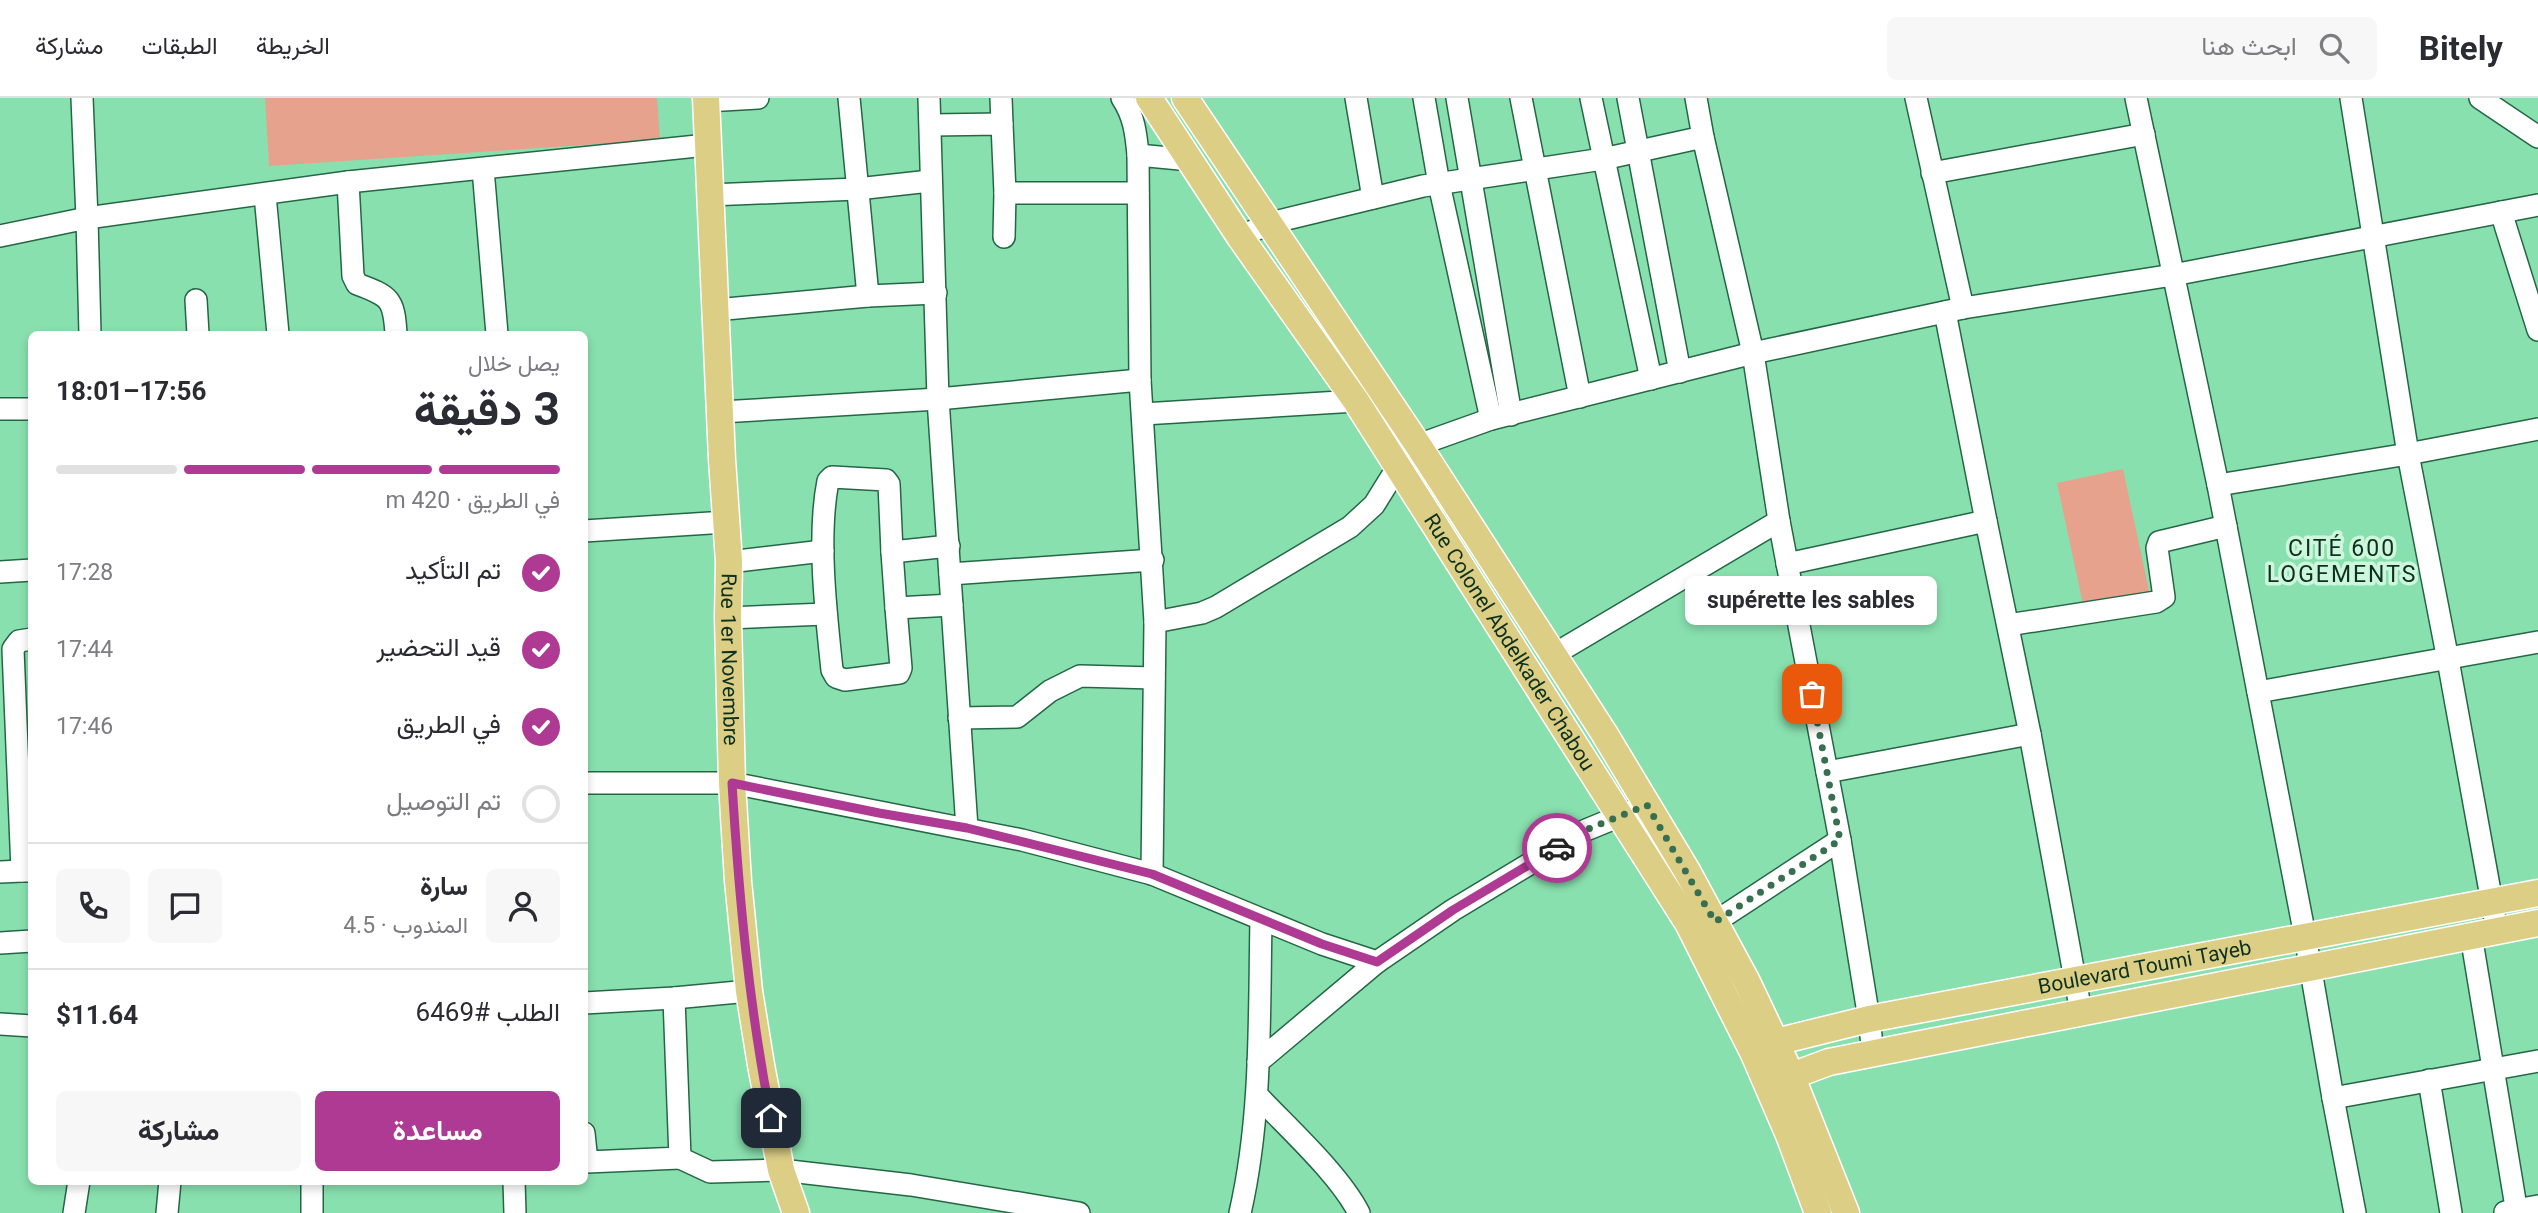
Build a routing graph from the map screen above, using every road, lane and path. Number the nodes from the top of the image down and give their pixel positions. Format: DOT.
graph roads {
  1 [pos="82,98"];
  2 [pos="758,98"];
  3 [pos="849,98"];
  4 [pos="929,98"];
  5 [pos="1001,98"];
  6 [pos="1122,98"];
  7 [pos="1149,98"];
  8 [pos="1185,98"];
  9 [pos="1356,98"];
  10 [pos="1424,98"];
  11 [pos="1457,98"];
  12 [pos="1521,98"];
  13 [pos="1591,98"];
  14 [pos="1628,98"];
  15 [pos="1696,98"];
  16 [pos="1916,98"];
  17 [pos="2136,98"];
  18 [pos="2351,98"];
  19 [pos="2480,98"];
  20 [pos="706,99"];
  21 [pos="1002,124"];
  22 [pos="931,125"];
  23 [pos="2144,134"];
  24 [pos="1703,137"];
  25 [pos="2538,137"];
  26 [pos="707,145"];
  27 [pos="1638,151"];
  28 [pos="1138,155"];
  29 [pos="1603,159"];
  30 [pos="1190,160"];
  31 [pos="1534,167"];
  32 [pos="483,169"];
  33 [pos="1932,173"];
  34 [pos="1471,179"];
  35 [pos="930,181"];
  36 [pos="348,182"];
  37 [pos="1439,184"];
  38 [pos="857,189"];
  39 [pos="1005,193"];
  40 [pos="1138,193"];
  41 [pos="265,195"];
  42 [pos="710,195"];
  43 [pos="1373,198"];
  44 [pos="2538,205"];
  45 [pos="2501,212"];
  46 [pos="87,218"];
  47 [pos="1270,223"];
  48 [pos="0,236"];
  49 [pos="1004,237"];
  50 [pos="1240,237"];
  51 [pos="2373,238"];
  52 [pos="2173,275"];
  53 [pos="936,293"];
  54 [pos="868,296"];
  55 [pos="196,300"];
  56 [pos="715,310"];
  57 [pos="1954,310"];
  58 [pos="2538,330"];
  59 [pos="90,331"];
  60 [pos="198,331"];
  61 [pos="278,331"];
  62 [pos="396,331"];
  63 [pos="497,331"];
  64 [pos="1754,353"];
  65 [pos="1680,372"];
  66 [pos="1651,379"];
  67 [pos="1140,380"];
  68 [pos="1580,397"];
  69 [pos="938,399"];
  70 [pos="1356,401"];
  71 [pos="0,409"];
  72 [pos="28,409"];
  73 [pos="721,412"];
  74 [pos="1143,414"];
  75 [pos="1501,417"];
  76 [pos="2538,429"];
  77 [pos="1418,445"];
  78 [pos="2408,454"];
  79 [pos="1397,468"];
  80 [pos="2218,485"];
  81 [pos="1779,521"];
  82 [pos="1986,521"];
  83 [pos="726,522"];
  84 [pos="2226,526"];
  85 [pos="588,531"];
  86 [pos="949,546"];
  87 [pos="823,551"];
  88 [pos="891,552"];
  89 [pos="1153,560"];
  90 [pos="729,562"];
  91 [pos="1787,564"];
  92 [pos="28,570"];
  93 [pos="0,572"];
  94 [pos="950,574"];
  95 [pos="952,605"];
  96 [pos="896,608"];
  97 [pos="826,614"];
  98 [pos="728,618"];
  99 [pos="1155,622"];
  100 [pos="2008,625"];
  101 [pos="28,640"];
  102 [pos="2538,642"];
  103 [pos="1553,655"];
  104 [pos="2448,660"];
  105 [pos="1154,678"];
  106 [pos="2258,692"];
  107 [pos="959,718"];
  108 [pos="8,720"];
  109 [pos="2031,734"];
  110 [pos="1826,772"];
  111 [pos="588,783"];
  112 [pos="732,783"];
  113 [pos="1647,805"];
  114 [pos="1618,817"];
  115 [pos="967,828"];
  116 [pos="1840,840"];
  117 [pos="27,871"];
  118 [pos="0,872"];
  119 [pos="1152,874"];
  120 [pos="2538,893"];
  121 [pos="2492,901"];
  122 [pos="1261,919"];
  123 [pos="1715,922"];
  124 [pos="2538,923"];
  125 [pos="2484,932"];
  126 [pos="2305,936"];
  127 [pos="28,941"];
  128 [pos="0,943"];
  129 [pos="1377,962"];
  130 [pos="2310,967"];
  131 [pos="2075,980"];
  132 [pos="749,991"];
  133 [pos="674,998"];
  134 [pos="588,1003"];
  135 [pos="2081,1012"];
  136 [pos="1869,1019"];
  137 [pos="0,1024"];
  138 [pos="28,1027"];
  139 [pos="1765,1048"];
  140 [pos="1872,1053"];
  141 [pos="2538,1061"];
  142 [pos="1258,1062"];
  143 [pos="2493,1069"];
  144 [pos="1791,1075"];
  145 [pos="2429,1080"];
  146 [pos="1766,1085"];
  147 [pos="1257,1095"];
  148 [pos="2333,1098"];
  149 [pos="680,1158"];
  150 [pos="588,1162"];
  151 [pos="781,1170"];
  152 [pos="78,1185"];
  153 [pos="170,1185"];
  154 [pos="312,1185"];
  155 [pos="514,1185"];
  156 [pos="2538,1206"];
  157 [pos="2512,1212"];
  158 [pos="74,1213"];
  159 [pos="167,1213"];
  160 [pos="312,1213"];
  161 [pos="514,1213"];
  162 [pos="796,1213"];
  163 [pos="1079,1213"];
  164 [pos="1240,1213"];
  165 [pos="1359,1213"];
  166 [pos="1818,1213"];
  167 [pos="1846,1213"];
  168 [pos="2355,1213"];
  169 [pos="2451,1213"];
  1 -- 46 [label="street"];
  2 -- 20 [label="street"];
  3 -- 38 [label="street"];
  4 -- 22 [label="street"];
  5 -- 21 [label="street"];
  6 -- 28 [label="street"];
  7 -- 30 [label="main road, Rue Colonel Abdelkader Chabou"];
  8 -- 47 [label="main road, Rue Colonel Abdelkader Chabou"];
  9 -- 43 [label="street"];
  10 -- 37 [label="street"];
  11 -- 34 [label="street"];
  12 -- 31 [label="street"];
  13 -- 29 [label="street"];
  14 -- 27 [label="street"];
  15 -- 24 [label="street"];
  16 -- 33 [label="street"];
  17 -- 23 [label="street"];
  18 -- 51 [label="street"];
  19 -- 25 [label="street"];
  20 -- 26 [label="main road, Rue 1er Novembre"];
  21 -- 22 [label="street"];
  21 -- 39 [label="street"];
  22 -- 35 [label="street"];
  23 -- 33 [label="street"];
  23 -- 52 [label="street"];
  24 -- 27 [label="street"];
  24 -- 64 [label="street"];
  26 -- 32 [label="street"];
  26 -- 42 [label="main road, Rue 1er Novembre"];
  27 -- 29 [label="street"];
  27 -- 65 [label="street"];
  28 -- 30 [label="street"];
  28 -- 40 [label="street"];
  29 -- 31 [label="street"];
  29 -- 66 [label="street"];
  30 -- 50 [label="main road, Rue Colonel Abdelkader Chabou"];
  31 -- 34 [label="street"];
  31 -- 68 [label="street"];
  32 -- 36 [label="street"];
  32 -- 63 [label="street"];
  33 -- 57 [label="street"];
  34 -- 37 [label="street"];
  34 -- 75 [label="street"];
  35 -- 38 [label="street"];
  35 -- 53 [label="street"];
  36 -- 41 [label="street"];
  36 -- 62 [label="street"];
  37 -- 43 [label="street"];
  37 -- 75 [label="street"];
  38 -- 42 [label="street"];
  38 -- 54 [label="street"];
  39 -- 40 [label="street"];
  39 -- 49 [label="street"];
  40 -- 67 [label="street"];
  41 -- 46 [label="street"];
  41 -- 61 [label="street"];
  42 -- 56 [label="main road, Rue 1er Novembre"];
  43 -- 47 [label="street"];
  44 -- 45 [label="street"];
  45 -- 51 [label="street"];
  45 -- 58 [label="street"];
  46 -- 48 [label="street"];
  46 -- 59 [label="street"];
  47 -- 50 [label="street"];
  47 -- 77 [label="main road, Rue Colonel Abdelkader Chabou"];
  50 -- 70 [label="main road, Rue Colonel Abdelkader Chabou"];
  51 -- 52 [label="street"];
  51 -- 78 [label="street"];
  52 -- 57 [label="street"];
  52 -- 80 [label="street"];
  53 -- 54 [label="street"];
  53 -- 69 [label="street"];
  54 -- 56 [label="street"];
  55 -- 60 [label="street"];
  56 -- 73 [label="main road, Rue 1er Novembre"];
  57 -- 64 [label="street"];
  57 -- 82 [label="street"];
  64 -- 65 [label="street"];
  64 -- 81 [label="street"];
  65 -- 66 [label="street"];
  66 -- 68 [label="street"];
  67 -- 69 [label="street"];
  67 -- 74 [label="street"];
  68 -- 75 [label="street"];
  69 -- 73 [label="street"];
  69 -- 86 [label="street"];
  70 -- 74 [label="street"];
  70 -- 79 [label="main road, Rue Colonel Abdelkader Chabou"];
  71 -- 72 [label="street"];
  73 -- 83 [label="main road, Rue 1er Novembre"];
  74 -- 89 [label="street"];
  75 -- 77 [label="street"];
  76 -- 78 [label="street"];
  77 -- 79 [label="street"];
  77 -- 103 [label="main road, Rue Colonel Abdelkader Chabou"];
  78 -- 80 [label="street"];
  78 -- 104 [label="street"];
  79 -- 99 [label="street"];
  79 -- 114 [label="main road, Rue Colonel Abdelkader Chabou"];
  80 -- 84 [label="street"];
  81 -- 91 [label="street"];
  81 -- 103 [label="street"];
  82 -- 91 [label="street"];
  82 -- 100 [label="street"];
  83 -- 85 [label="street"];
  83 -- 90 [label="main road, Rue 1er Novembre"];
  84 -- 100 [label="street"];
  84 -- 106 [label="street"];
  86 -- 88 [label="street"];
  86 -- 94 [label="street"];
  87 -- 88 [label="street"];
  87 -- 90 [label="street"];
  87 -- 97 [label="street"];
  88 -- 96 [label="street"];
  89 -- 94 [label="street"];
  89 -- 99 [label="street"];
  90 -- 98 [label="main road, Rue 1er Novembre"];
  91 -- 110 [label="street"];
  92 -- 93 [label="street"];
  94 -- 95 [label="street"];
  95 -- 96 [label="street"];
  95 -- 107 [label="street"];
  96 -- 97 [label="street"];
  97 -- 98 [label="street"];
  98 -- 112 [label="main road, Rue 1er Novembre"];
  99 -- 105 [label="street"];
  100 -- 109 [label="street"];
  101 -- 108 [label="street"];
  102 -- 104 [label="street"];
  103 -- 113 [label="main road, Rue Colonel Abdelkader Chabou"];
  104 -- 106 [label="street"];
  104 -- 121 [label="street"];
  105 -- 107 [label="street"];
  105 -- 119 [label="street"];
  106 -- 126 [label="street"];
  107 -- 115 [label="street"];
  108 -- 117 [label="street"];
  109 -- 110 [label="street"];
  109 -- 131 [label="street"];
  110 -- 116 [label="street"];
  111 -- 112 [label="street"];
  112 -- 115 [label="street"];
  112 -- 132 [label="main road, Rue 1er Novembre"];
  113 -- 114 [label="street"];
  113 -- 123 [label="main road, Rue Colonel Abdelkader Chabou"];
  114 -- 129 [label="street"];
  114 -- 139 [label="main road, Rue Colonel Abdelkader Chabou"];
  115 -- 119 [label="street"];
  116 -- 123 [label="street"];
  116 -- 136 [label="street"];
  117 -- 118 [label="street"];
  119 -- 122 [label="street"];
  120 -- 121 [label="main road, Boulevard Toumi Tayeb"];
  121 -- 125 [label="street"];
  121 -- 126 [label="main road, Boulevard Toumi Tayeb"];
  122 -- 129 [label="street"];
  122 -- 142 [label="street"];
  123 -- 139 [label="main road, Rue Colonel Abdelkader Chabou"];
  124 -- 125 [label="main road, Boulevard Toumi Tayeb"];
  125 -- 130 [label="main road, Boulevard Toumi Tayeb"];
  125 -- 143 [label="street"];
  126 -- 130 [label="street"];
  126 -- 131 [label="main road, Boulevard Toumi Tayeb"];
  127 -- 128 [label="street"];
  129 -- 142 [label="street"];
  130 -- 135 [label="main road, Boulevard Toumi Tayeb"];
  130 -- 148 [label="street"];
  131 -- 135 [label="street"];
  131 -- 136 [label="main road, Boulevard Toumi Tayeb"];
  132 -- 133 [label="street"];
  132 -- 151 [label="main road, Rue 1er Novembre"];
  133 -- 134 [label="street"];
  133 -- 149 [label="street"];
  135 -- 140 [label="main road, Boulevard Toumi Tayeb"];
  136 -- 139 [label="main road, Boulevard Toumi Tayeb"];
  136 -- 140 [label="street"];
  137 -- 138 [label="street"];
  139 -- 144 [label="main road, Rue Colonel Abdelkader Chabou"];
  139 -- 146 [label="main road, Rue Colonel Abdelkader Chabou"];
  140 -- 144 [label="main road, Boulevard Toumi Tayeb"];
  141 -- 143 [label="street"];
  142 -- 147 [label="street"];
  143 -- 145 [label="street"];
  143 -- 157 [label="street"];
  144 -- 146 [label="main road, Boulevard Toumi Tayeb"];
  144 -- 167 [label="main road, Rue Colonel Abdelkader Chabou"];
  145 -- 148 [label="street"];
  145 -- 169 [label="street"];
  146 -- 166 [label="main road, Rue Colonel Abdelkader Chabou"];
  147 -- 164 [label="street"];
  147 -- 165 [label="street"];
  148 -- 168 [label="street"];
  149 -- 150 [label="street"];
  149 -- 151 [label="street"];
  151 -- 162 [label="main road, Rue 1er Novembre"];
  151 -- 163 [label="street"];
  152 -- 158 [label="street"];
  153 -- 159 [label="street"];
  154 -- 160 [label="street"];
  155 -- 161 [label="street"];
  156 -- 157 [label="street"];
}
